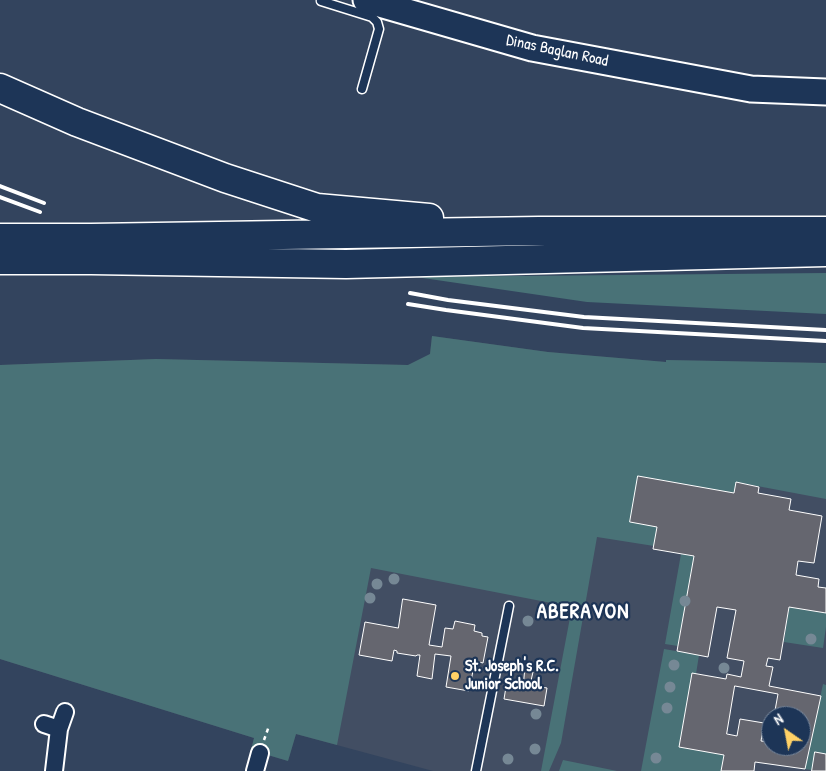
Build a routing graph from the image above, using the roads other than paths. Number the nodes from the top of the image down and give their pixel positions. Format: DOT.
graph roads {
  1 [pos="322,0"];
  2 [pos="366,0"];
  3 [pos="0,88"];
  4 [pos="362,89"];
  5 [pos="826,92"];
  6 [pos="826,231"];
  7 [pos="539,232"];
  8 [pos="0,238"];
  9 [pos="826,252"];
  10 [pos="0,260"];
  11 [pos="509,606"];
  12 [pos="65,712"];
  13 [pos="44,724"];
  14 [pos="60,729"];
  15 [pos="260,753"];
  16 [pos="54,771"];
  17 [pos="255,771"];
  18 [pos="476,771"];
  1 -- 4 [label="lane"];
  2 -- 5 [label="main road, Dinas Baglan Road"];
  3 -- 7 [label="highway"];
  6 -- 7 [label="highway"];
  7 -- 8 [label="highway"];
  9 -- 10 [label="highway"];
  11 -- 18 [label="lane"];
  12 -- 14 [label="street"];
  13 -- 14 [label="street"];
  14 -- 16 [label="street"];
  15 -- 17 [label="street"];
}
